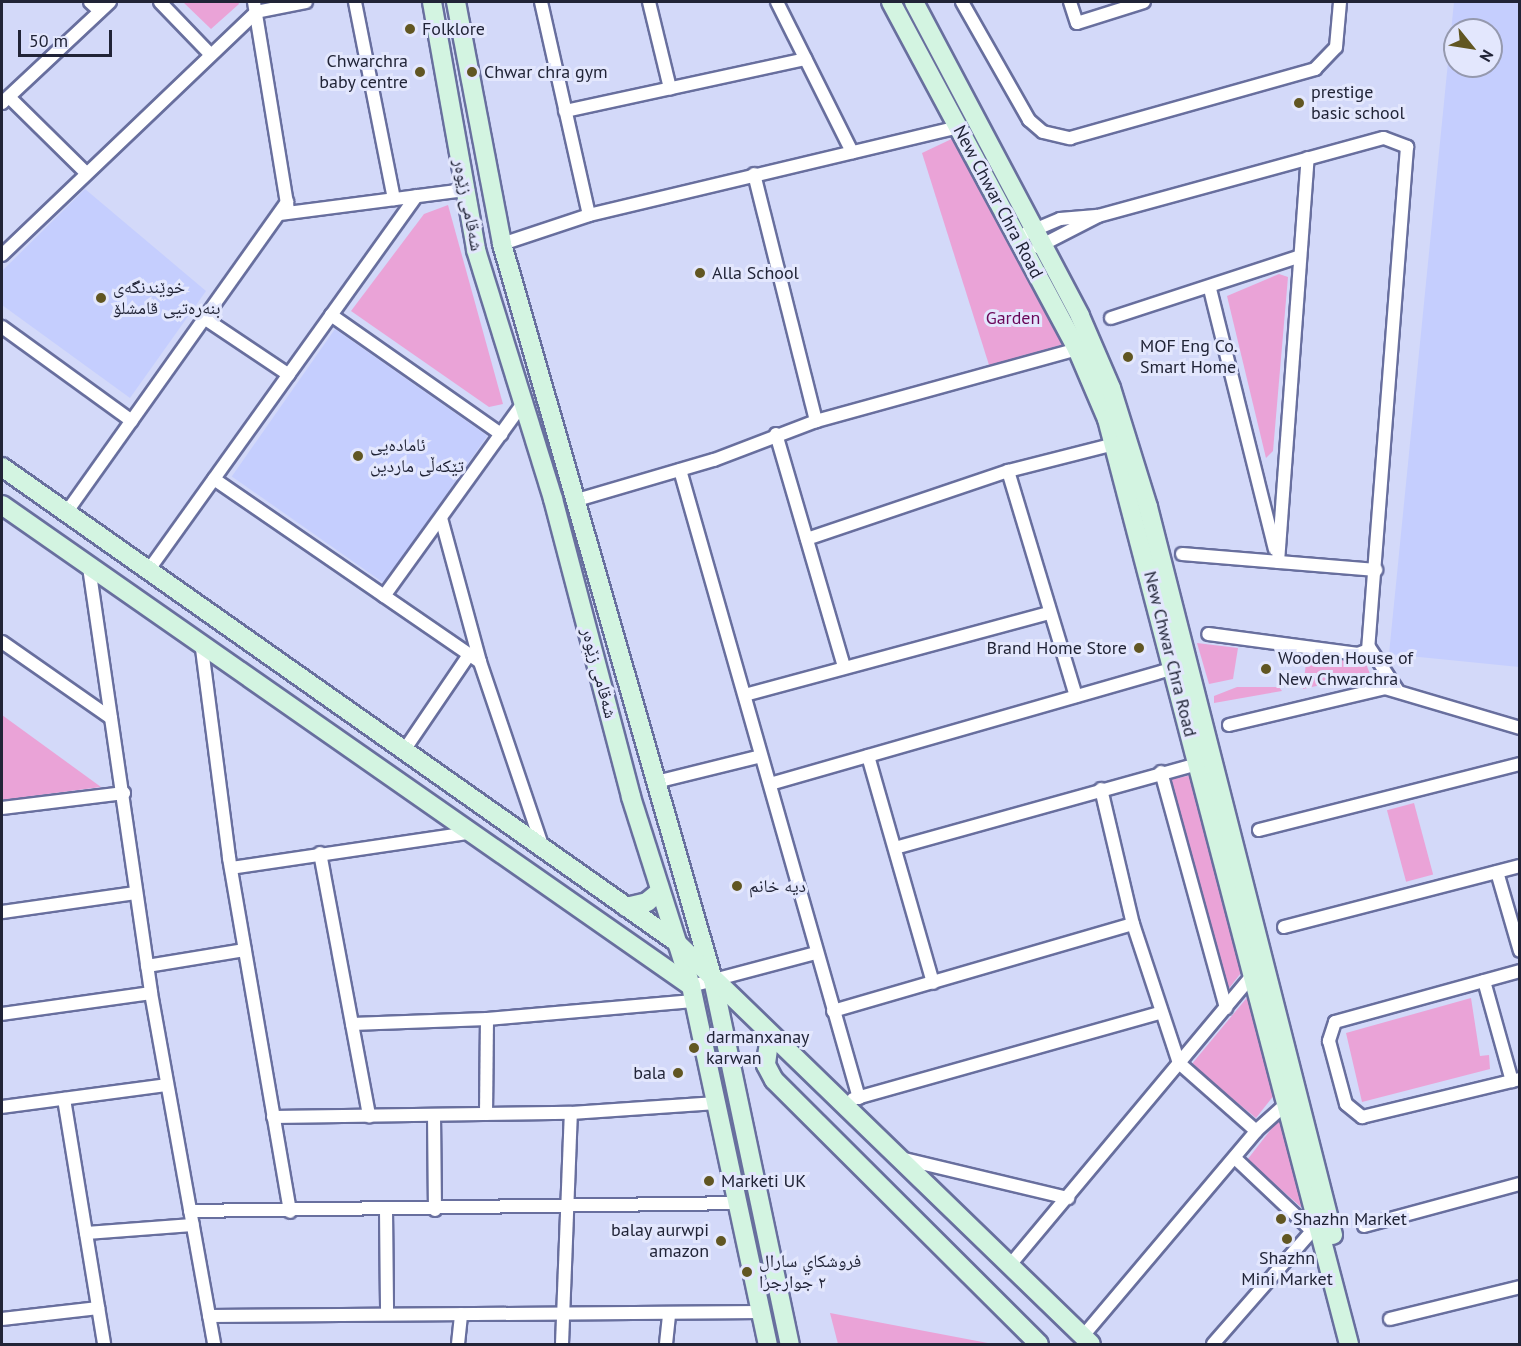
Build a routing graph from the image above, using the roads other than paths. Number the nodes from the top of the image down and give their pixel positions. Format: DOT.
graph roads {
  1 [pos="90,2"];
  2 [pos="110,2"];
  3 [pos="160,2"];
  4 [pos="306,2"];
  5 [pos="355,2"];
  6 [pos="432,2"];
  7 [pos="456,2"];
  8 [pos="541,2"];
  9 [pos="649,2"];
  10 [pos="777,2"];
  11 [pos="891,2"];
  12 [pos="914,2"];
  13 [pos="962,2"];
  14 [pos="1070,2"];
  15 [pos="1144,2"];
  16 [pos="1340,2"];
  17 [pos="255,7"];
  18 [pos="100,11"];
  19 [pos="209,53"];
  20 [pos="806,59"];
  21 [pos="670,88"];
  22 [pos="5,100"];
  23 [pos="565,111"];
  24 [pos="959,127"];
  25 [pos="852,152"];
  26 [pos="1308,159"];
  27 [pos="86,173"];
  28 [pos="754,174"];
  29 [pos="464,190"];
  30 [pos="416,196"];
  31 [pos="394,199"];
  32 [pos="285,210"];
  33 [pos="589,215"];
  34 [pos="1098,216"];
  35 [pos="1038,237"];
  36 [pos="1015,238"];
  37 [pos="501,244"];
  38 [pos="2,255"];
  39 [pos="1026,255"];
  40 [pos="1298,257"];
  41 [pos="1209,289"];
  42 [pos="331,315"];
  43 [pos="204,318"];
  44 [pos="1112,318"];
  45 [pos="2,327"];
  46 [pos="1077,349"];
  47 [pos="288,375"];
  48 [pos="523,403"];
  49 [pos="132,421"];
  50 [pos="816,421"];
  51 [pos="501,434"];
  52 [pos="776,434"];
  53 [pos="1115,444"];
  54 [pos="2,467"];
  55 [pos="680,470"];
  56 [pos="1008,471"];
  57 [pos="214,479"];
  58 [pos="578,500"];
  59 [pos="2,505"];
  60 [pos="66,513"];
  61 [pos="441,518"];
  62 [pos="807,539"];
  63 [pos="1182,554"];
  64 [pos="1278,562"];
  65 [pos="89,567"];
  66 [pos="1376,570"];
  67 [pos="148,571"];
  68 [pos="384,596"];
  69 [pos="1049,613"];
  70 [pos="1208,634"];
  71 [pos="2,642"];
  72 [pos="1369,648"];
  73 [pos="202,649"];
  74 [pos="474,658"];
  75 [pos="844,667"];
  76 [pos="1172,669"];
  77 [pos="1399,692"];
  78 [pos="746,695"];
  79 [pos="1076,696"];
  80 [pos="111,718"];
  81 [pos="1229,725"];
  82 [pos="1520,728"];
  83 [pos="403,752"];
  84 [pos="761,756"];
  85 [pos="868,756"];
  86 [pos="1198,764"];
  87 [pos="1520,764"];
  88 [pos="1161,772"];
  89 [pos="656,782"];
  90 [pos="770,784"];
  91 [pos="1101,789"];
  92 [pos="124,793"];
  93 [pos="2,808"];
  94 [pos="1259,830"];
  95 [pos="469,833"];
  96 [pos="895,848"];
  97 [pos="543,849"];
  98 [pos="320,853"];
  99 [pos="1520,866"];
  100 [pos="231,868"];
  101 [pos="1497,872"];
  102 [pos="604,891"];
  103 [pos="660,891"];
  104 [pos="135,894"];
  105 [pos="626,907"];
  106 [pos="2,912"];
  107 [pos="586,917"];
  108 [pos="1133,924"];
  109 [pos="1284,927"];
  110 [pos="675,942"];
  111 [pos="245,950"];
  112 [pos="1520,951"];
  113 [pos="816,953"];
  114 [pos="147,966"];
  115 [pos="1520,971"];
  116 [pos="1251,977"];
  117 [pos="713,980"];
  118 [pos="1484,981"];
  119 [pos="933,983"];
  120 [pos="151,993"];
  121 [pos="692,994"];
  122 [pos="1226,1008"];
  123 [pos="833,1011"];
  124 [pos="1159,1013"];
  125 [pos="2,1014"];
  126 [pos="487,1020"];
  127 [pos="352,1024"];
  128 [pos="770,1035"];
  129 [pos="1179,1063"];
  130 [pos="1516,1080"];
  131 [pos="166,1085"];
  132 [pos="859,1098"];
  133 [pos="64,1099"];
  134 [pos="717,1103"];
  135 [pos="841,1103"];
  136 [pos="1287,1103"];
  137 [pos="2,1107"];
  138 [pos="571,1113"];
  139 [pos="486,1114"];
  140 [pos="434,1115"];
  141 [pos="369,1116"];
  142 [pos="273,1117"];
  143 [pos="1256,1131"];
  144 [pos="898,1158"];
  145 [pos="1237,1160"];
  146 [pos="1520,1184"];
  147 [pos="1068,1198"];
  148 [pos="739,1203"];
  149 [pos="569,1208"];
  150 [pos="386,1210"];
  151 [pos="435,1210"];
  152 [pos="190,1211"];
  153 [pos="290,1212"];
  154 [pos="193,1225"];
  155 [pos="1314,1226"];
  156 [pos="1364,1226"];
  157 [pos="86,1233"];
  158 [pos="1010,1265"];
  159 [pos="1520,1287"];
  160 [pos="98,1308"];
  161 [pos="387,1314"];
  162 [pos="462,1314"];
  163 [pos="564,1314"];
  164 [pos="669,1314"];
  165 [pos="2,1316"];
  166 [pos="209,1317"];
  167 [pos="1390,1319"];
  168 [pos="763,1328"];
  169 [pos="1087,1340"];
  170 [pos="104,1344"];
  171 [pos="214,1344"];
  172 [pos="458,1344"];
  173 [pos="562,1344"];
  174 [pos="666,1344"];
  175 [pos="768,1344"];
  176 [pos="790,1344"];
  177 [pos="1039,1344"];
  178 [pos="1213,1344"];
  179 [pos="1349,1344"];
  180 [pos="1361,1344"];
  1 -- 18 [label="street"];
  2 -- 18 [label="street"];
  3 -- 19 [label="street"];
  4 -- 17 [label="street"];
  5 -- 31 [label="street"];
  6 -- 29 [label="street, شەقامی زێوەر"];
  7 -- 37 [label="street, شەقامی زێوەر"];
  8 -- 23 [label="street"];
  9 -- 21 [label="street"];
  10 -- 20 [label="street"];
  11 -- 24 [label="street, New Chwar Chra Road"];
  12 -- 35 [label="street, New Chwar Chra Road"];
  13 -- 16 [label="street"];
  14 -- 15 [label="street"];
  17 -- 19 [label="street"];
  17 -- 32 [label="street"];
  18 -- 22 [label="street"];
  19 -- 27 [label="street"];
  20 -- 21 [label="street"];
  20 -- 25 [label="street"];
  21 -- 23 [label="street"];
  22 -- 27 [label="street"];
  23 -- 33 [label="street"];
  24 -- 25 [label="street"];
  24 -- 36 [label="street, New Chwar Chra Road"];
  25 -- 28 [label="street"];
  26 -- 34 [label="street"];
  26 -- 40 [label="street"];
  26 -- 66 [label="street"];
  27 -- 38 [label="street"];
  28 -- 33 [label="street"];
  28 -- 50 [label="street"];
  29 -- 30 [label="street"];
  29 -- 48 [label="street, شەقامی زێوەر"];
  30 -- 31 [label="street"];
  30 -- 42 [label="street"];
  31 -- 32 [label="street"];
  32 -- 43 [label="street"];
  33 -- 37 [label="street"];
  34 -- 35 [label="street"];
  34 -- 35 [label="street"];
  35 -- 36 [label="street"];
  35 -- 39 [label="street"];
  35 -- 180 [label="street, New Chwar Chra Road"];
  36 -- 39 [label="street, New Chwar Chra Road"];
  37 -- 58 [label="street, شەقامی زێوەر"];
  39 -- 46 [label="street, New Chwar Chra Road"];
  40 -- 41 [label="street"];
  40 -- 64 [label="street"];
  41 -- 44 [label="street"];
  41 -- 64 [label="street"];
  42 -- 47 [label="street"];
  42 -- 51 [label="street"];
  43 -- 47 [label="street"];
  43 -- 49 [label="street"];
  45 -- 49 [label="street"];
  46 -- 50 [label="street"];
  46 -- 53 [label="street, New Chwar Chra Road"];
  47 -- 57 [label="street"];
  48 -- 51 [label="street"];
  48 -- 103 [label="street, شەقامی زێوەر"];
  49 -- 60 [label="street"];
  50 -- 52 [label="street"];
  51 -- 61 [label="street"];
  52 -- 55 [label="street"];
  52 -- 62 [label="street"];
  53 -- 56 [label="street"];
  53 -- 76 [label="street, New Chwar Chra Road"];
  54 -- 60 [label="street"];
  55 -- 58 [label="street"];
  55 -- 78 [label="street"];
  56 -- 62 [label="street"];
  56 -- 69 [label="street"];
  57 -- 67 [label="street"];
  57 -- 68 [label="street"];
  58 -- 89 [label="street, شەقامی زێوەر"];
  59 -- 65 [label="street"];
  60 -- 67 [label="street"];
  61 -- 68 [label="street"];
  61 -- 74 [label="street"];
  62 -- 75 [label="street"];
  63 -- 64 [label="street"];
  64 -- 66 [label="street"];
  65 -- 73 [label="street"];
  65 -- 80 [label="street"];
  66 -- 72 [label="street"];
  67 -- 83 [label="street"];
  68 -- 74 [label="street"];
  69 -- 75 [label="street"];
  69 -- 79 [label="street"];
  70 -- 72 [label="street"];
  71 -- 80 [label="street"];
  72 -- 77 [label="street"];
  73 -- 95 [label="street"];
  73 -- 100 [label="street"];
  74 -- 83 [label="street"];
  74 -- 97 [label="street"];
  75 -- 78 [label="street"];
  76 -- 79 [label="street"];
  76 -- 86 [label="street, New Chwar Chra Road"];
  77 -- 81 [label="street"];
  77 -- 82 [label="street"];
  78 -- 84 [label="street"];
  79 -- 85 [label="street"];
  80 -- 92 [label="street"];
  83 -- 97 [label="street"];
  84 -- 89 [label="street"];
  84 -- 90 [label="street"];
  85 -- 90 [label="street"];
  85 -- 96 [label="street"];
  86 -- 88 [label="street"];
  86 -- 116 [label="street, New Chwar Chra Road"];
  87 -- 94 [label="street"];
  88 -- 91 [label="street"];
  88 -- 122 [label="street"];
  89 -- 117 [label="street, شەقامی زێوەر"];
  90 -- 113 [label="street"];
  91 -- 96 [label="street"];
  91 -- 108 [label="street"];
  92 -- 93 [label="street"];
  92 -- 104 [label="street"];
  95 -- 98 [label="street"];
  95 -- 107 [label="street"];
  96 -- 119 [label="street"];
  97 -- 102 [label="street"];
  98 -- 100 [label="street"];
  98 -- 127 [label="street"];
  99 -- 101 [label="street"];
  100 -- 111 [label="street"];
  101 -- 109 [label="street"];
  101 -- 112 [label="street"];
  102 -- 105 [label="street"];
  102 -- 107 [label="street"];
  103 -- 105 [label="street"];
  103 -- 110 [label="street, شەقامی زێوەر"];
  104 -- 106 [label="street"];
  104 -- 114 [label="street"];
  105 -- 110 [label="street"];
  107 -- 121 [label="street"];
  108 -- 119 [label="street"];
  108 -- 124 [label="street"];
  110 -- 117 [label="street"];
  110 -- 121 [label="street, شەقامی زێوەر"];
  111 -- 114 [label="street"];
  111 -- 142 [label="street"];
  113 -- 117 [label="street"];
  113 -- 123 [label="street"];
  114 -- 120 [label="street"];
  115 -- 118 [label="street"];
  116 -- 122 [label="street"];
  116 -- 136 [label="street, New Chwar Chra Road"];
  117 -- 121 [label="street"];
  117 -- 128 [label="street"];
  117 -- 176 [label="street, شەقامی زێوەر"];
  118 -- 130 [label="street"];
  118 -- 130 [label="street"];
  119 -- 123 [label="street"];
  120 -- 125 [label="street"];
  120 -- 131 [label="street"];
  121 -- 126 [label="street"];
  121 -- 134 [label="street, شەقامی زێوەر"];
  122 -- 129 [label="street"];
  123 -- 132 [label="street"];
  124 -- 129 [label="street"];
  124 -- 132 [label="street"];
  126 -- 127 [label="street"];
  126 -- 139 [label="street"];
  127 -- 141 [label="street"];
  128 -- 135 [label="street"];
  128 -- 177 [label="street"];
  129 -- 143 [label="street"];
  129 -- 147 [label="street"];
  131 -- 133 [label="street"];
  131 -- 152 [label="street"];
  132 -- 135 [label="street"];
  133 -- 137 [label="street"];
  133 -- 157 [label="street"];
  134 -- 138 [label="street"];
  134 -- 148 [label="street, شەقامی زێوەر"];
  135 -- 144 [label="street"];
  136 -- 143 [label="street"];
  136 -- 155 [label="street, New Chwar Chra Road"];
  138 -- 139 [label="street"];
  138 -- 149 [label="street"];
  139 -- 140 [label="street"];
  140 -- 141 [label="street"];
  140 -- 151 [label="street"];
  141 -- 142 [label="street"];
  142 -- 153 [label="street"];
  143 -- 145 [label="street"];
  144 -- 147 [label="street"];
  144 -- 158 [label="street"];
  145 -- 155 [label="street"];
  145 -- 169 [label="street"];
  146 -- 156 [label="street"];
  147 -- 158 [label="street"];
  148 -- 149 [label="street"];
  148 -- 168 [label="street, شەقامی زێوەر"];
  149 -- 151 [label="street"];
  149 -- 163 [label="street"];
  150 -- 151 [label="street"];
  150 -- 153 [label="street"];
  150 -- 161 [label="street"];
  152 -- 153 [label="street"];
  152 -- 154 [label="street"];
  154 -- 157 [label="street"];
  154 -- 166 [label="street"];
  155 -- 178 [label="street"];
  155 -- 179 [label="street, New Chwar Chra Road"];
  157 -- 160 [label="street"];
  158 -- 169 [label="street"];
  159 -- 167 [label="street"];
  160 -- 165 [label="street"];
  160 -- 170 [label="street"];
  161 -- 162 [label="street"];
  161 -- 166 [label="street"];
  162 -- 163 [label="street"];
  162 -- 172 [label="street"];
  163 -- 164 [label="street"];
  163 -- 173 [label="street"];
  164 -- 168 [label="street"];
  164 -- 174 [label="street"];
  166 -- 171 [label="street"];
  168 -- 175 [label="street, شەقامی زێوەر"];
}
